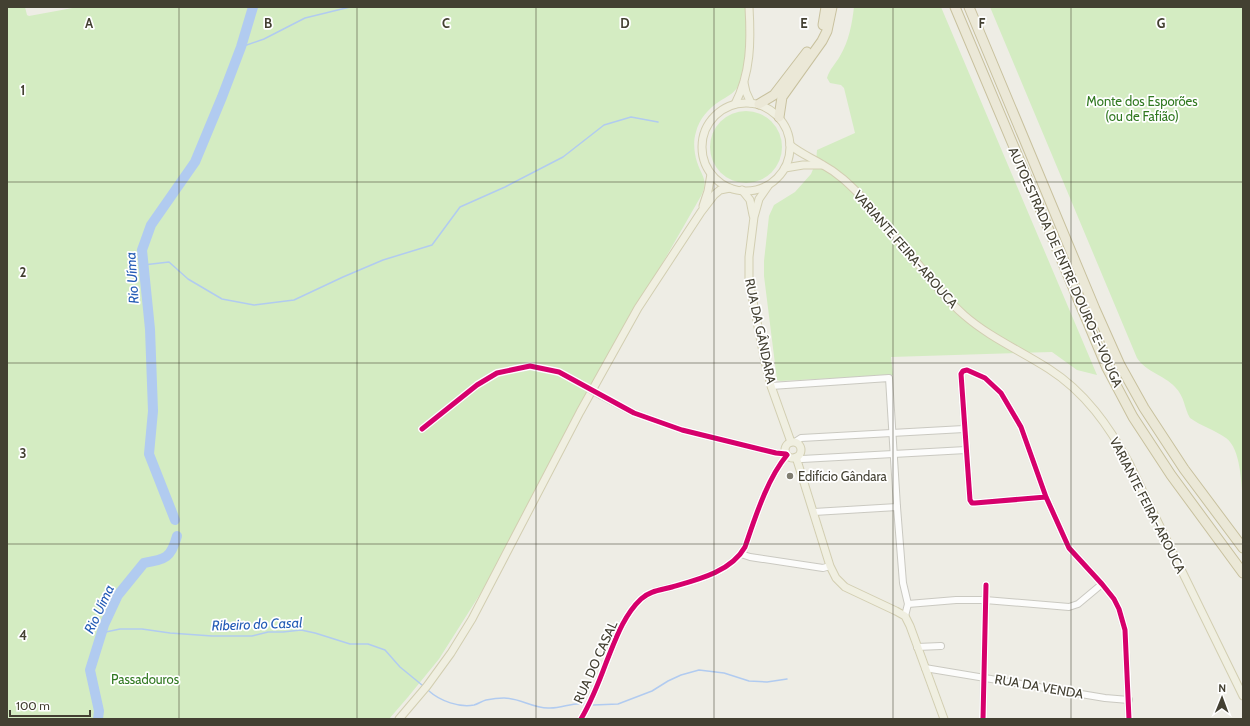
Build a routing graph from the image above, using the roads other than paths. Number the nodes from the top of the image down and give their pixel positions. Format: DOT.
graph roads {
  1 [pos="749,7"];
  2 [pos="826,7"];
  3 [pos="832,7"];
  4 [pos="955,7"];
  5 [pos="969,7"];
  6 [pos="744,83"];
  7 [pos="735,104"];
  8 [pos="755,104"];
  9 [pos="779,116"];
  10 [pos="790,145"];
  11 [pos="824,165"];
  12 [pos="785,168"];
  13 [pos="711,174"];
  14 [pos="768,185"];
  15 [pos="730,188"];
  16 [pos="742,190"];
  17 [pos="701,212"];
  18 [pos="754,217"];
  19 [pos="771,386"];
  20 [pos="964,428"];
  21 [pos="422,429"];
  22 [pos="892,432"];
  23 [pos="793,442"];
  24 [pos="966,450"];
  25 [pos="893,454"];
  26 [pos="787,455"];
  27 [pos="797,457"];
  28 [pos="1046,497"];
  29 [pos="897,507"];
  30 [pos="814,512"];
  31 [pos="1243,548"];
  32 [pos="741,554"];
  33 [pos="830,566"];
  34 [pos="1243,573"];
  35 [pos="1102,584"];
  36 [pos="986,585"];
  37 [pos="985,600"];
  38 [pos="908,604"];
  39 [pos="905,616"];
  40 [pos="941,646"];
  41 [pos="918,647"];
  42 [pos="925,668"];
  43 [pos="984,677"];
  44 [pos="1243,696"];
  45 [pos="1129,700"];
  46 [pos="399,719"];
  47 [pos="581,719"];
  48 [pos="944,719"];
  49 [pos="984,719"];
  50 [pos="1129,719"];
  1 -- 6 [label="main road"];
  2 -- 8 [label="highway"];
  3 -- 9 [label="highway"];
  4 -- 34 [label="highway, AUTOESTRADA DE ENTRE DOURO-E-VOUGA"];
  5 -- 31 [label="highway, AUTOESTRADA DE ENTRE DOURO-E-VOUGA"];
  6 -- 7 [label="main road"];
  6 -- 8 [label="main road"];
  7 -- 8 [label="main road"];
  7 -- 13 [label="main road"];
  8 -- 9 [label="main road"];
  9 -- 10 [label="main road"];
  10 -- 11 [label="main road, VARIANTE FEIRA-AROUCA"];
  10 -- 12 [label="main road"];
  11 -- 12 [label="main road"];
  11 -- 44 [label="main road, VARIANTE FEIRA-AROUCA"];
  12 -- 14 [label="main road"];
  13 -- 15 [label="main road"];
  13 -- 17 [label="main road"];
  14 -- 16 [label="main road"];
  14 -- 18 [label="main road, RUA DA GÂNDARA"];
  15 -- 16 [label="main road"];
  15 -- 17 [label="main road"];
  16 -- 18 [label="main road, RUA DA GÂNDARA"];
  17 -- 46 [label="main road"];
  18 -- 19 [label="main road, RUA DA GÂNDARA"];
  19 -- 22 [label="street"];
  19 -- 23 [label="main road, RUA DA GÂNDARA"];
  20 -- 22 [label="street"];
  20 -- 24 [label="street"];
  20 -- 28 [label="street"];
  21 -- 26 [label="street, bridge"];
  22 -- 23 [label="street"];
  22 -- 25 [label="street"];
  23 -- 26 [label="main road"];
  23 -- 27 [label="main road, RUA DA GÂNDARA"];
  24 -- 25 [label="street"];
  24 -- 28 [label="street"];
  25 -- 27 [label="street"];
  25 -- 29 [label="street"];
  26 -- 27 [label="main road"];
  26 -- 32 [label="street, RUA DO CASAL"];
  27 -- 30 [label="main road, RUA DA GÂNDARA"];
  28 -- 35 [label="street"];
  29 -- 30 [label="street"];
  29 -- 38 [label="street"];
  30 -- 33 [label="main road, RUA DA GÂNDARA"];
  32 -- 33 [label="street"];
  32 -- 47 [label="street, RUA DO CASAL"];
  33 -- 39 [label="main road, RUA DA GÂNDARA"];
  35 -- 37 [label="street"];
  35 -- 45 [label="street"];
  36 -- 37 [label="street"];
  37 -- 38 [label="street"];
  37 -- 43 [label="street"];
  38 -- 39 [label="street"];
  39 -- 41 [label="main road"];
  40 -- 41 [label="street"];
  41 -- 42 [label="main road"];
  42 -- 43 [label="street, RUA DA VENDA"];
  42 -- 48 [label="main road"];
  43 -- 45 [label="street, RUA DA VENDA"];
  43 -- 49 [label="street"];
  45 -- 50 [label="street"];
}
